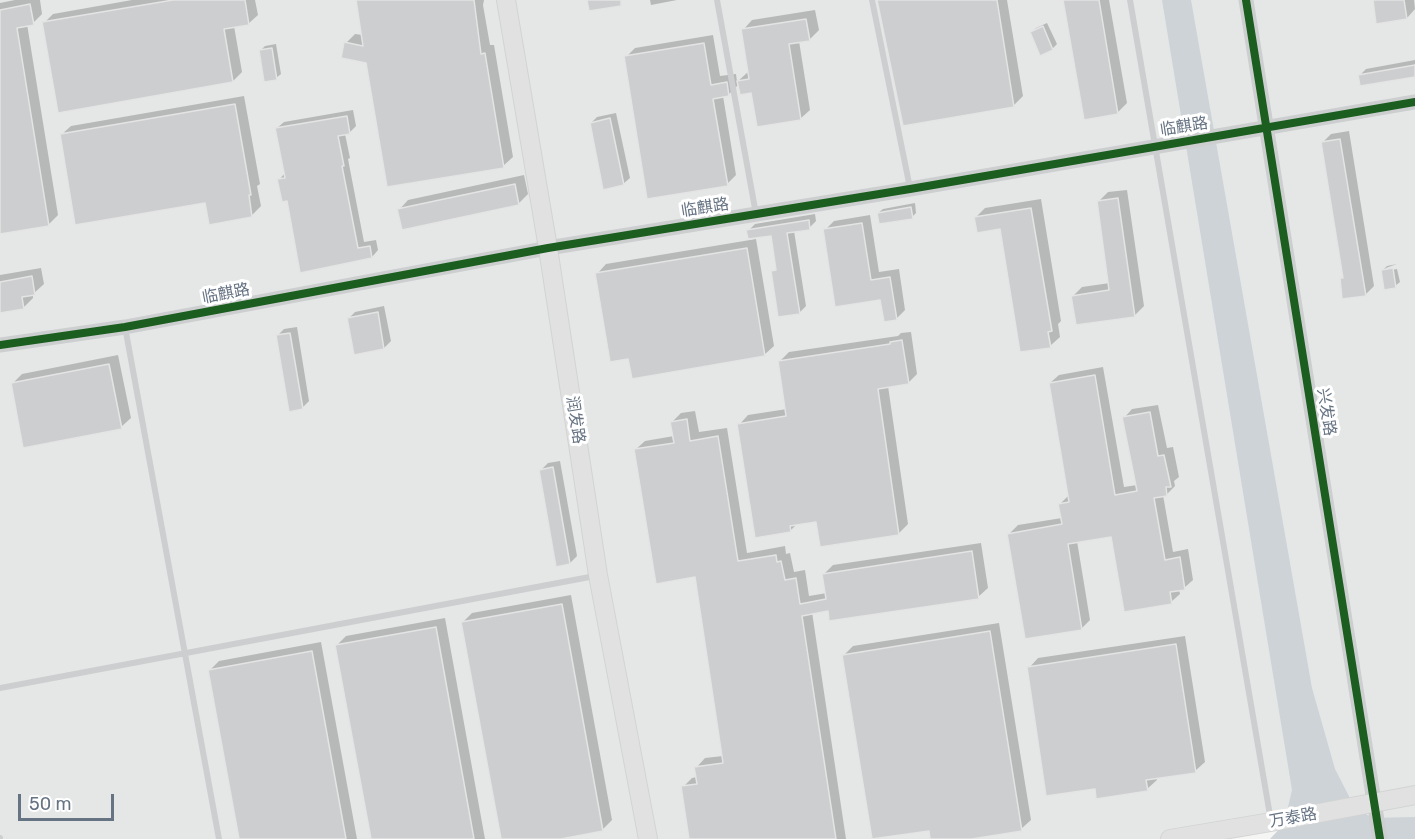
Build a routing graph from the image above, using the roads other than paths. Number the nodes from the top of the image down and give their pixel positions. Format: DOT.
graph roads {
  1 [pos="506,0"];
  2 [pos="717,0"];
  3 [pos="872,0"];
  4 [pos="1130,0"];
  5 [pos="1246,0"];
  6 [pos="1415,102"];
  7 [pos="1267,127"];
  8 [pos="1155,145"];
  9 [pos="910,189"];
  10 [pos="756,214"];
  11 [pos="548,248"];
  12 [pos="125,327"];
  13 [pos="0,345"];
  14 [pos="598,575"];
  15 [pos="185,651"];
  16 [pos="0,688"];
  17 [pos="1415,795"];
  18 [pos="1374,804"];
  19 [pos="1271,822"];
  20 [pos="1379,834"];
  21 [pos="219,839"];
  22 [pos="648,839"];
  23 [pos="1170,839"];
  1 -- 11 [label="main road, 润发路"];
  2 -- 10 [label="lane"];
  3 -- 9 [label="lane"];
  4 -- 8 [label="lane"];
  5 -- 7 [label="street, 兴发路"];
  6 -- 7 [label="street, 临麒路"];
  7 -- 8 [label="street, 临麒路"];
  7 -- 18 [label="street, 兴发路"];
  8 -- 9 [label="street, 临麒路"];
  8 -- 19 [label="lane"];
  9 -- 10 [label="street, 临麒路"];
  10 -- 11 [label="street, 临麒路"];
  11 -- 12 [label="street, 临麒路"];
  11 -- 14 [label="main road, 润发路"];
  12 -- 13 [label="street, 临麒路"];
  12 -- 15 [label="lane"];
  14 -- 15 [label="lane"];
  14 -- 22 [label="main road, 润发路"];
  15 -- 16 [label="lane"];
  15 -- 21 [label="lane"];
  17 -- 18 [label="main road, 万泰路"];
  18 -- 19 [label="main road, 万泰路"];
  18 -- 20 [label="street, 兴发路"];
  19 -- 23 [label="main road, 万泰路"];
}
